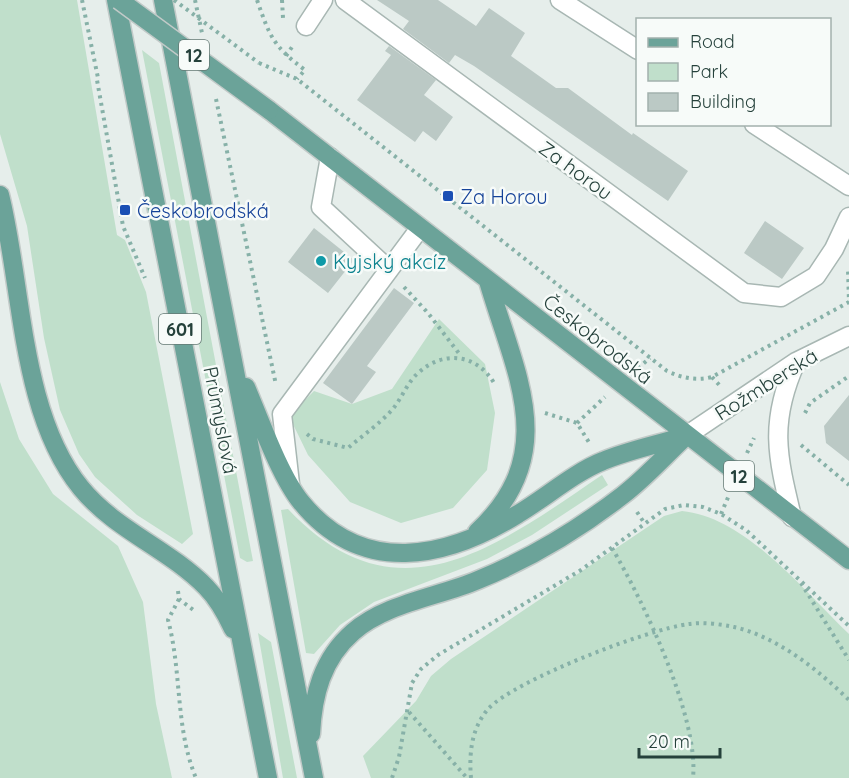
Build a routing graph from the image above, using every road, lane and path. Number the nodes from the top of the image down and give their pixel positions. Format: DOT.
graph roads {
  1 [pos="82,0"];
  2 [pos="117,0"];
  3 [pos="163,0"];
  4 [pos="174,0"];
  5 [pos="195,0"];
  6 [pos="257,0"];
  7 [pos="322,0"];
  8 [pos="345,0"];
  9 [pos="560,0"];
  10 [pos="306,26"];
  11 [pos="202,34"];
  12 [pos="636,49"];
  13 [pos="297,79"];
  14 [pos="214,92"];
  15 [pos="757,126"];
  16 [pos="330,157"];
  17 [pos="849,186"];
  18 [pos="0,195"];
  19 [pos="849,217"];
  20 [pos="420,228"];
  21 [pos="834,249"];
  22 [pos="389,270"];
  23 [pos="147,281"];
  24 [pos="488,281"];
  25 [pos="849,336"];
  26 [pos="461,356"];
  27 [pos="233,360"];
  28 [pos="796,362"];
  29 [pos="497,392"];
  30 [pos="540,412"];
  31 [pos="282,414"];
  32 [pos="577,423"];
  33 [pos="686,436"];
  34 [pos="799,440"];
  35 [pos="290,485"];
  36 [pos="849,485"];
  37 [pos="792,517"];
  38 [pos="458,544"];
  39 [pos="612,548"];
  40 [pos="849,560"];
  41 [pos="183,569"];
  42 [pos="797,578"];
  43 [pos="179,598"];
  44 [pos="199,615"];
  45 [pos="849,626"];
  46 [pos="655,633"];
  47 [pos="244,657"];
  48 [pos="849,660"];
  49 [pos="849,700"];
  50 [pos="409,711"];
  51 [pos="310,759"];
  52 [pos="196,778"];
  53 [pos="268,778"];
  54 [pos="314,778"];
  55 [pos="392,778"];
  56 [pos="469,778"];
  57 [pos="693,778"];
  1 -- 23 [label="path"];
  2 -- 16 [label="main road, Českobrodská / 12, bridge"];
  2 -- 47 [label="main road, Průmyslová / 601"];
  3 -- 27 [label="main road, Průmyslová / 601"];
  4 -- 13 [label="path, bridge"];
  5 -- 11 [label="path"];
  6 -- 13 [label="path"];
  7 -- 10 [label="street"];
  8 -- 21 [label="street, Za horou"];
  9 -- 12 [label="street"];
  13 -- 21 [label="path"];
  14 -- 31 [label="path"];
  15 -- 17 [label="street"];
  16 -- 20 [label="main road, Českobrodská / 12"];
  16 -- 22 [label="street"];
  18 -- 41 [label="main road"];
  19 -- 21 [label="street"];
  20 -- 22 [label="street"];
  20 -- 24 [label="main road, Českobrodská / 12"];
  22 -- 26 [label="path"];
  22 -- 31 [label="street"];
  24 -- 33 [label="main road, Českobrodská / 12"];
  24 -- 38 [label="main road"];
  25 -- 28 [label="street, Rožmberská"];
  26 -- 29 [label="path"];
  26 -- 31 [label="path"];
  27 -- 35 [label="main road"];
  27 -- 51 [label="main road, Průmyslová / 601"];
  28 -- 33 [label="street, Rožmberská"];
  28 -- 37 [label="street"];
  30 -- 32 [label="path"];
  31 -- 35 [label="street"];
  33 -- 37 [label="main road, Českobrodská / 12"];
  33 -- 38 [label="main road"];
  33 -- 51 [label="main road"];
  34 -- 36 [label="path"];
  35 -- 38 [label="main road"];
  37 -- 40 [label="main road, Českobrodská / 12"];
  39 -- 42 [label="path"];
  39 -- 46 [label="path"];
  39 -- 50 [label="path"];
  41 -- 43 [label="path"];
  41 -- 47 [label="main road"];
  42 -- 45 [label="path"];
  42 -- 48 [label="path"];
  43 -- 44 [label="path"];
  43 -- 52 [label="path"];
  46 -- 49 [label="path"];
  46 -- 56 [label="path"];
  46 -- 57 [label="path"];
  47 -- 53 [label="main road, Průmyslová / 601"];
  50 -- 55 [label="path"];
  50 -- 56 [label="path"];
  51 -- 54 [label="main road, Průmyslová / 601"];
}
